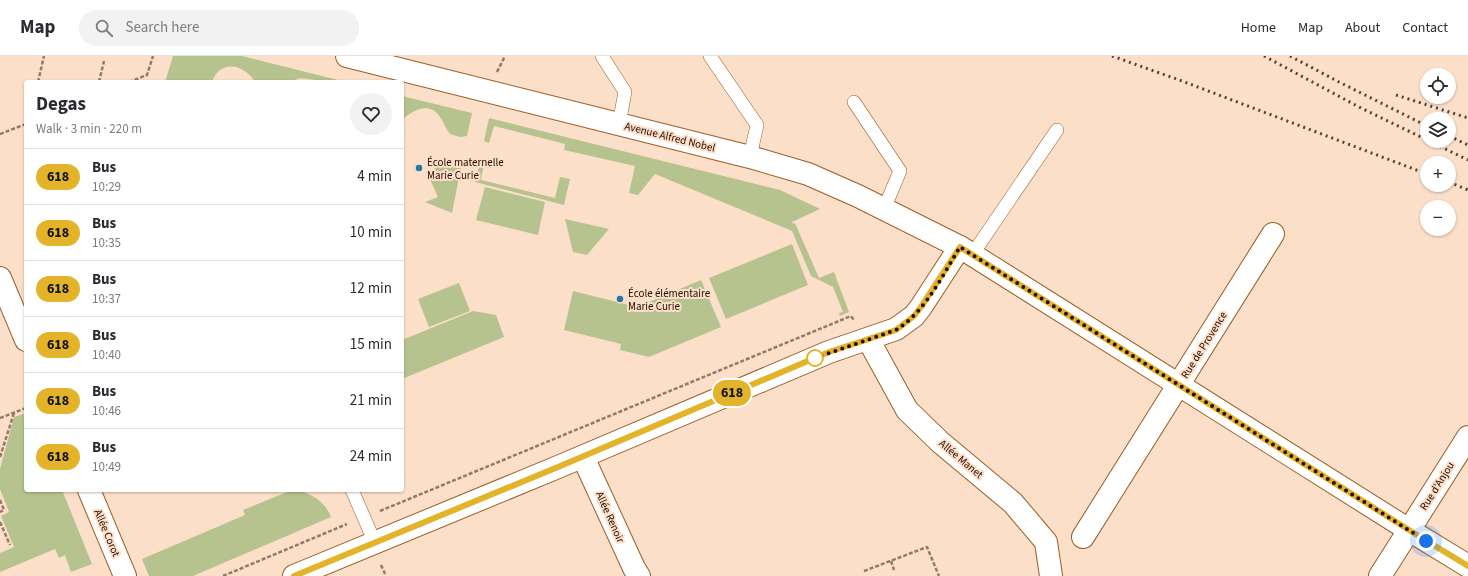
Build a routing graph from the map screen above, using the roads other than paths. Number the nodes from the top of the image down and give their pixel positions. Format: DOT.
graph roads {
  1 [pos="347,56"];
  2 [pos="602,56"];
  3 [pos="710,56"];
  4 [pos="854,102"];
  5 [pos="618,124"];
  6 [pos="1057,130"];
  7 [pos="750,157"];
  8 [pos="884,209"];
  9 [pos="1273,234"];
  10 [pos="970,254"];
  11 [pos="0,278"];
  12 [pos="24,335"];
  13 [pos="868,339"];
  14 [pos="1178,385"];
  15 [pos="1468,437"];
  16 [pos="583,457"];
  17 [pos="90,492"];
  18 [pos="353,492"];
  19 [pos="1409,530"];
  20 [pos="1083,537"];
  21 [pos="375,543"];
  22 [pos="1468,566"];
  23 [pos="125,576"];
  24 [pos="294,576"];
  25 [pos="639,576"];
  26 [pos="1051,576"];
  27 [pos="1380,576"];
  1 -- 5 [label="street, Avenue Alfred Nobel"];
  2 -- 5 [label="lane"];
  3 -- 7 [label="lane"];
  4 -- 8 [label="lane"];
  5 -- 7 [label="street, Avenue Alfred Nobel"];
  6 -- 10 [label="lane"];
  7 -- 8 [label="street, Avenue Alfred Nobel"];
  8 -- 10 [label="street, Avenue Alfred Nobel"];
  9 -- 14 [label="street, Rue de Provence"];
  10 -- 13 [label="street"];
  10 -- 14 [label="street, Avenue Alfred Nobel"];
  11 -- 12 [label="street"];
  13 -- 16 [label="street"];
  13 -- 26 [label="street, Allée Manet"];
  14 -- 19 [label="street, Avenue Alfred Nobel"];
  14 -- 20 [label="street, Rue de Provence"];
  15 -- 19 [label="street, Rue d'Anjou"];
  16 -- 21 [label="street"];
  16 -- 25 [label="street, Allée Renoir"];
  17 -- 23 [label="street, Allée Corot"];
  18 -- 21 [label="lane"];
  19 -- 22 [label="street, Avenue Alfred Nobel"];
  19 -- 27 [label="street, Rue d'Anjou"];
  21 -- 24 [label="street"];
}
